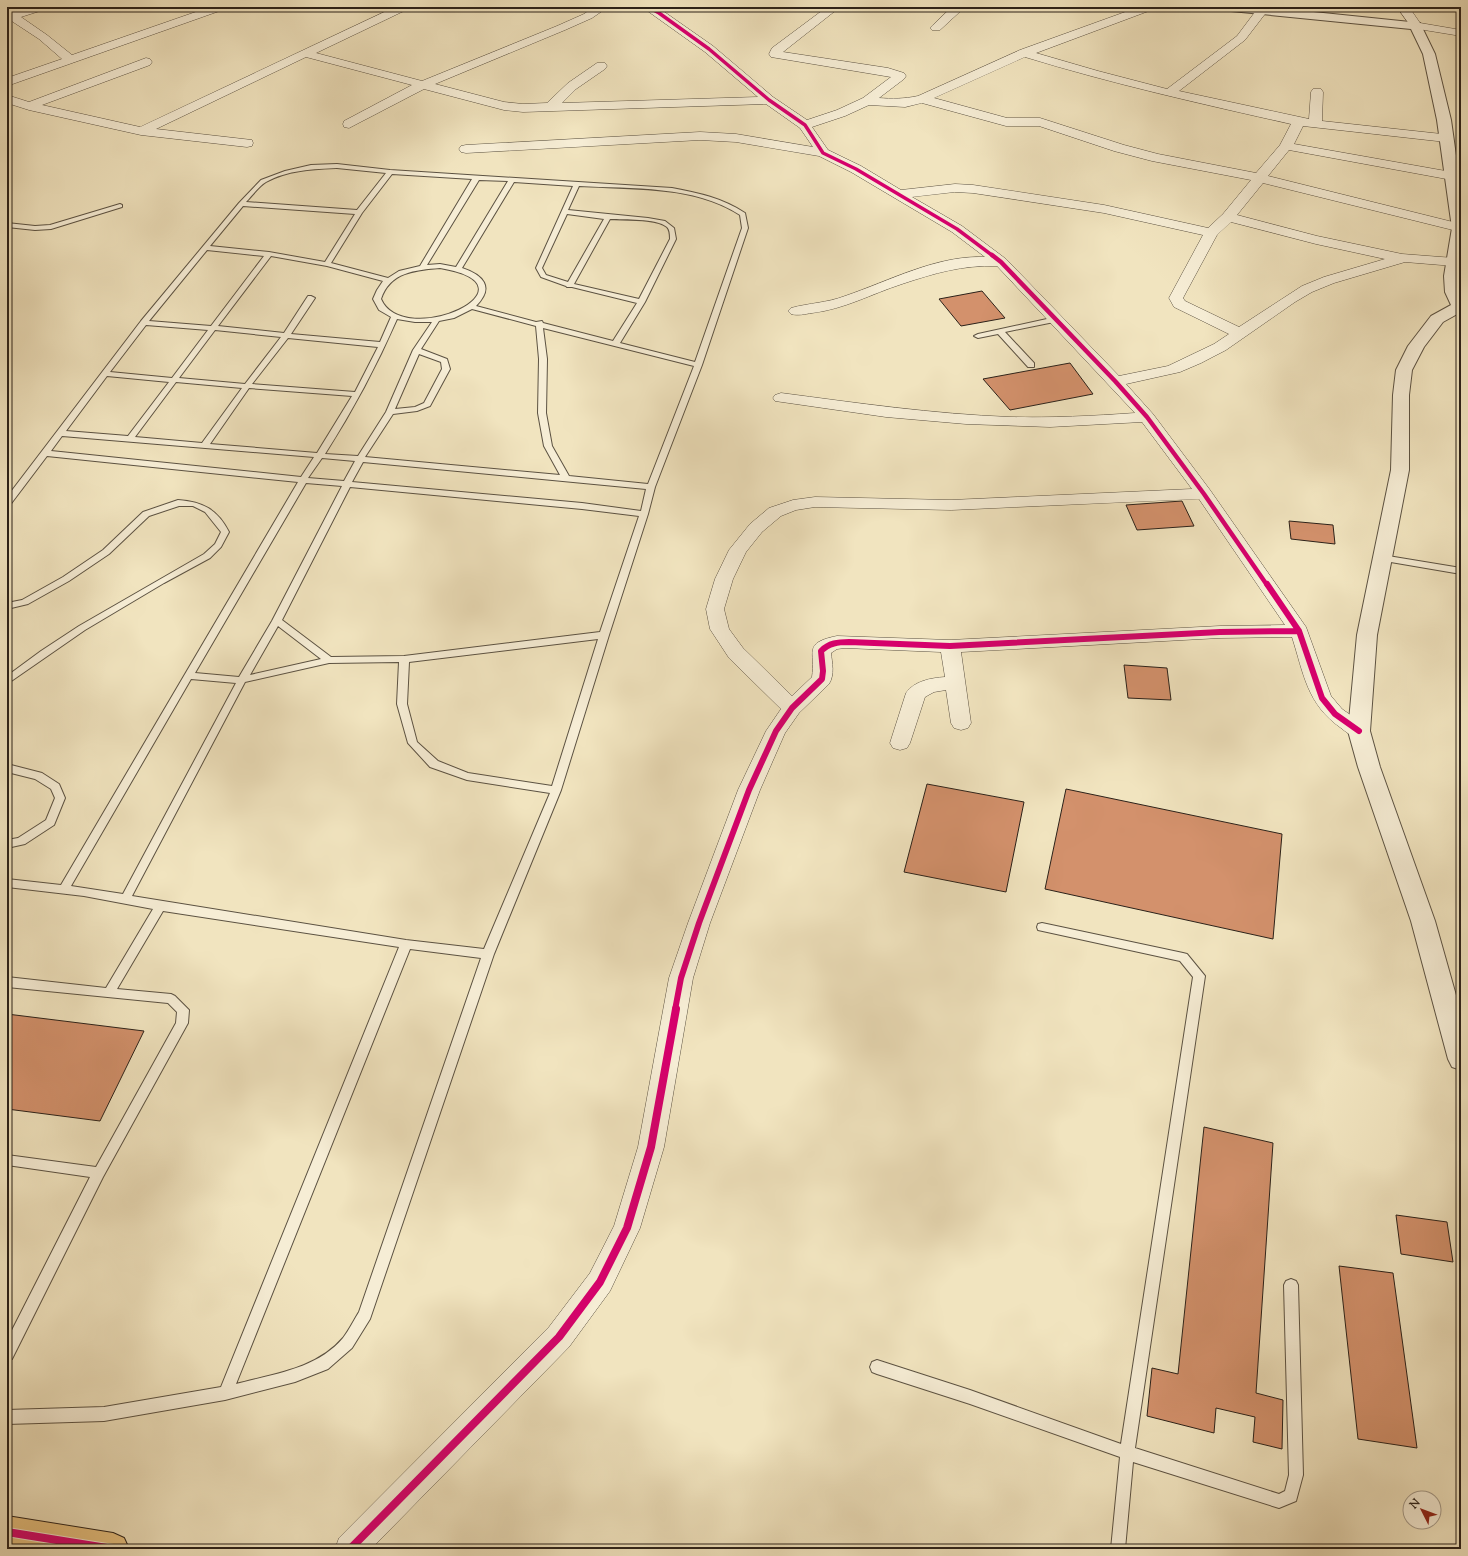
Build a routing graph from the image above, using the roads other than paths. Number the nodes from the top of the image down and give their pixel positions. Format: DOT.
graph roads {
  1 [pos="42,7"];
  2 [pos="221,7"];
  3 [pos="404,7"];
  4 [pos="602,7"];
  5 [pos="648,7"];
  6 [pos="834,7"];
  7 [pos="959,7"];
  8 [pos="1150,7"];
  9 [pos="1231,7"];
  10 [pos="1403,7"];
  11 [pos="1262,10"];
  12 [pos="10,15"];
  13 [pos="1416,26"];
  14 [pos="936,28"];
  15 [pos="1461,33"];
  16 [pos="1024,53"];
  17 [pos="307,54"];
  18 [pos="70,59"];
  19 [pos="146,62"];
  20 [pos="601,66"];
  21 [pos="7,82"];
  22 [pos="424,84"];
  23 [pos="1317,92"];
  24 [pos="1169,93"];
  25 [pos="7,99"];
  26 [pos="922,99"];
  27 [pos="769,100"];
  28 [pos="867,101"];
  29 [pos="29,106"];
  30 [pos="550,108"];
  31 [pos="1053,115"];
  32 [pos="1040,122"];
  33 [pos="1299,122"];
  34 [pos="349,124"];
  35 [pos="1315,124"];
  36 [pos="805,125"];
  37 [pos="142,131"];
  38 [pos="1446,138"];
  39 [pos="247,143"];
  40 [pos="1286,146"];
  41 [pos="466,149"];
  42 [pos="823,153"];
  43 [pos="390,172"];
  44 [pos="1452,176"];
  45 [pos="477,177"];
  46 [pos="1259,178"];
  47 [pos="512,180"];
  48 [pos="577,184"];
  49 [pos="899,194"];
  50 [pos="241,204"];
  51 [pos="120,206"];
  52 [pos="359,212"];
  53 [pos="565,212"];
  54 [pos="608,216"];
  55 [pos="1228,217"];
  56 [pos="7,225"];
  57 [pos="1459,228"];
  58 [pos="1211,233"];
  59 [pos="205,248"];
  60 [pos="269,254"];
  61 [pos="1404,258"];
  62 [pos="1001,262"];
  63 [pos="1454,262"];
  64 [pos="327,264"];
  65 [pos="422,268"];
  66 [pos="458,269"];
  67 [pos="388,280"];
  68 [pos="569,286"];
  69 [pos="311,298"];
  70 [pos="641,302"];
  71 [pos="1460,306"];
  72 [pos="471,307"];
  73 [pos="796,311"];
  74 [pos="395,316"];
  75 [pos="437,319"];
  76 [pos="1056,319"];
  77 [pos="539,323"];
  78 [pos="144,324"];
  79 [pos="213,328"];
  80 [pos="1000,331"];
  81 [pos="1240,333"];
  82 [pos="286,335"];
  83 [pos="978,336"];
  84 [pos="616,343"];
  85 [pos="383,346"];
  86 [pos="418,350"];
  87 [pos="698,365"];
  88 [pos="1031,365"];
  89 [pos="106,374"];
  90 [pos="174,380"];
  91 [pos="1115,381"];
  92 [pos="247,386"];
  93 [pos="357,394"];
  94 [pos="781,398"];
  95 [pos="390,412"];
  96 [pos="1147,417"];
  97 [pos="60,434"];
  98 [pos="130,439"];
  99 [pos="205,445"];
  100 [pos="46,453"];
  101 [pos="320,456"];
  102 [pos="360,459"];
  103 [pos="566,478"];
  104 [pos="303,480"];
  105 [pos="346,484"];
  106 [pos="651,488"];
  107 [pos="1204,494"];
  108 [pos="7,503"];
  109 [pos="644,514"];
  110 [pos="1382,558"];
  111 [pos="1461,571"];
  112 [pos="7,606"];
  113 [pos="277,622"];
  114 [pos="1299,631"];
  115 [pos="604,635"];
  116 [pos="950,646"];
  117 [pos="404,659"];
  118 [pos="330,660"];
  119 [pos="189,676"];
  120 [pos="7,680"];
  121 [pos="242,680"];
  122 [pos="955,683"];
  123 [pos="792,708"];
  124 [pos="961,723"];
  125 [pos="1359,731"];
  126 [pos="900,743"];
  127 [pos="7,768"];
  128 [pos="556,790"];
  129 [pos="7,844"];
  130 [pos="7,884"];
  131 [pos="64,889"];
  132 [pos="126,898"];
  133 [pos="160,906"];
  134 [pos="1042,927"];
  135 [pos="406,944"];
  136 [pos="488,954"];
  137 [pos="7,982"];
  138 [pos="109,993"];
  139 [pos="1461,1059"];
  140 [pos="7,1160"];
  141 [pos="99,1174"];
  142 [pos="1291,1285"];
  143 [pos="7,1354"];
  144 [pos="877,1367"];
  145 [pos="225,1394"];
  146 [pos="7,1417"];
  147 [pos="1127,1453"];
  148 [pos="7,1532"];
  149 [pos="113,1549"];
  150 [pos="350,1549"];
  151 [pos="1118,1549"];
  1 -- 12 [label="street"];
  2 -- 18 [label="street"];
  3 -- 17 [label="street"];
  4 -- 22 [label="street"];
  5 -- 27 [label="street"];
  6 -- 28 [label="street"];
  7 -- 14 [label="street"];
  8 -- 16 [label="street"];
  9 -- 11 [label="street"];
  10 -- 13 [label="street"];
  11 -- 13 [label="street"];
  11 -- 24 [label="street"];
  12 -- 18 [label="street"];
  13 -- 15 [label="street"];
  13 -- 38 [label="street"];
  16 -- 24 [label="street"];
  16 -- 26 [label="street"];
  17 -- 22 [label="street"];
  17 -- 37 [label="street"];
  18 -- 21 [label="street"];
  19 -- 29 [label="street"];
  20 -- 30 [label="street"];
  22 -- 30 [label="street"];
  22 -- 34 [label="street"];
  23 -- 35 [label="street"];
  24 -- 33 [label="street"];
  25 -- 29 [label="street"];
  26 -- 28 [label="street"];
  26 -- 32 [label="street"];
  27 -- 30 [label="street"];
  27 -- 36 [label="street"];
  28 -- 36 [label="street"];
  29 -- 37 [label="street"];
  31 -- 32 [label="street"];
  32 -- 46 [label="street"];
  33 -- 35 [label="street"];
  33 -- 40 [label="street"];
  35 -- 38 [label="street"];
  36 -- 42 [label="street"];
  37 -- 39 [label="street"];
  38 -- 44 [label="street"];
  40 -- 44 [label="street"];
  40 -- 46 [label="street"];
  41 -- 42 [label="street"];
  42 -- 49 [label="street"];
  43 -- 45 [label="lane"];
  43 -- 50 [label="lane"];
  43 -- 52 [label="lane"];
  44 -- 57 [label="street"];
  45 -- 47 [label="lane"];
  45 -- 65 [label="lane"];
  46 -- 55 [label="street"];
  46 -- 57 [label="street"];
  47 -- 48 [label="lane"];
  47 -- 66 [label="lane"];
  48 -- 53 [label="lane"];
  48 -- 87 [label="lane"];
  49 -- 58 [label="street"];
  49 -- 62 [label="street"];
  50 -- 52 [label="lane"];
  50 -- 59 [label="lane"];
  51 -- 56 [label="lane"];
  52 -- 64 [label="lane"];
  53 -- 54 [label="lane"];
  53 -- 68 [label="lane"];
  54 -- 68 [label="lane"];
  54 -- 70 [label="lane"];
  55 -- 58 [label="street"];
  55 -- 61 [label="street"];
  57 -- 63 [label="street"];
  58 -- 81 [label="street"];
  59 -- 60 [label="lane"];
  59 -- 78 [label="lane"];
  60 -- 64 [label="lane"];
  60 -- 79 [label="lane"];
  61 -- 63 [label="street"];
  61 -- 81 [label="street"];
  62 -- 73 [label="street"];
  62 -- 76 [label="street"];
  63 -- 71 [label="street"];
  64 -- 67 [label="lane"];
  65 -- 66 [label="lane"];
  65 -- 67 [label="lane"];
  66 -- 72 [label="lane"];
  67 -- 74 [label="lane"];
  68 -- 70 [label="lane"];
  69 -- 82 [label="lane"];
  70 -- 84 [label="lane"];
  71 -- 110 [label="street"];
  72 -- 75 [label="lane"];
  72 -- 77 [label="lane"];
  74 -- 75 [label="lane"];
  74 -- 85 [label="lane"];
  75 -- 86 [label="lane"];
  76 -- 80 [label="lane"];
  76 -- 91 [label="street"];
  77 -- 84 [label="lane"];
  77 -- 103 [label="lane"];
  78 -- 79 [label="lane"];
  78 -- 89 [label="lane"];
  79 -- 82 [label="lane"];
  79 -- 90 [label="lane"];
  80 -- 83 [label="lane"];
  80 -- 88 [label="lane"];
  81 -- 91 [label="street"];
  82 -- 85 [label="lane"];
  82 -- 92 [label="lane"];
  84 -- 87 [label="lane"];
  85 -- 93 [label="lane"];
  86 -- 95 [label="lane"];
  86 -- 95 [label="lane"];
  87 -- 106 [label="lane"];
  89 -- 90 [label="lane"];
  89 -- 97 [label="lane"];
  90 -- 92 [label="lane"];
  90 -- 98 [label="lane"];
  91 -- 96 [label="street"];
  92 -- 93 [label="lane"];
  92 -- 99 [label="lane"];
  93 -- 101 [label="lane"];
  94 -- 96 [label="street"];
  95 -- 102 [label="lane"];
  96 -- 107 [label="street"];
  97 -- 98 [label="lane"];
  97 -- 100 [label="lane"];
  98 -- 99 [label="lane"];
  99 -- 101 [label="lane"];
  100 -- 104 [label="lane"];
  100 -- 108 [label="lane"];
  101 -- 102 [label="lane"];
  101 -- 104 [label="lane"];
  102 -- 103 [label="lane"];
  102 -- 105 [label="lane"];
  103 -- 106 [label="lane"];
  104 -- 105 [label="lane"];
  104 -- 119 [label="lane"];
  105 -- 109 [label="lane"];
  105 -- 113 [label="lane"];
  106 -- 109 [label="lane"];
  107 -- 114 [label="street"];
  107 -- 123 [label="street"];
  109 -- 115 [label="lane"];
  110 -- 111 [label="lane"];
  110 -- 125 [label="street"];
  112 -- 120 [label="lane"];
  113 -- 118 [label="lane"];
  113 -- 121 [label="lane"];
  114 -- 116 [label="street"];
  114 -- 125 [label="street"];
  115 -- 117 [label="lane"];
  115 -- 128 [label="lane"];
  116 -- 122 [label="street"];
  116 -- 123 [label="street"];
  117 -- 118 [label="lane"];
  117 -- 128 [label="lane"];
  118 -- 121 [label="lane"];
  119 -- 121 [label="lane"];
  119 -- 131 [label="lane"];
  121 -- 132 [label="lane"];
  122 -- 124 [label="street"];
  122 -- 126 [label="street"];
  123 -- 150 [label="street"];
  125 -- 139 [label="street"];
  127 -- 129 [label="lane"];
  128 -- 136 [label="lane"];
  130 -- 131 [label="lane"];
  131 -- 132 [label="lane"];
  132 -- 133 [label="lane"];
  133 -- 135 [label="lane"];
  133 -- 138 [label="lane"];
  134 -- 147 [label="lane"];
  135 -- 136 [label="lane"];
  135 -- 145 [label="lane"];
  136 -- 145 [label="lane"];
  137 -- 138 [label="lane"];
  138 -- 141 [label="lane"];
  140 -- 141 [label="lane"];
  141 -- 143 [label="lane"];
  142 -- 147 [label="lane"];
  144 -- 147 [label="lane"];
  145 -- 146 [label="lane"];
  147 -- 151 [label="lane"];
  148 -- 149 [label="main road"];
}
